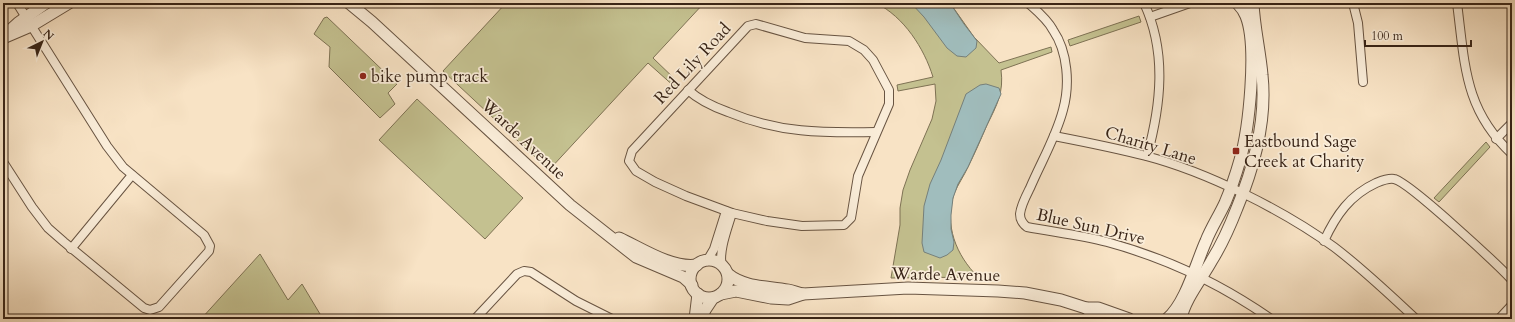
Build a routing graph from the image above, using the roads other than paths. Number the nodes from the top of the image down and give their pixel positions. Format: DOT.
graph roads {
  1 [pos="17,3"];
  2 [pos="46,3"];
  3 [pos="68,3"];
  4 [pos="349,3"];
  5 [pos="1028,3"];
  6 [pos="1144,3"];
  7 [pos="1190,3"];
  8 [pos="1240,3"];
  9 [pos="1253,3"];
  10 [pos="1353,3"];
  11 [pos="1457,3"];
  12 [pos="1150,16"];
  13 [pos="29,22"];
  14 [pos="3,38"];
  15 [pos="1363,82"];
  16 [pos="688,90"];
  17 [pos="1512,123"];
  18 [pos="876,132"];
  19 [pos="1054,136"];
  20 [pos="1496,139"];
  21 [pos="1512,154"];
  22 [pos="1147,156"];
  23 [pos="3,162"];
  24 [pos="132,175"];
  25 [pos="1237,191"];
  26 [pos="729,212"];
  27 [pos="607,233"];
  28 [pos="1324,241"];
  29 [pos="71,249"];
  30 [pos="702,263"];
  31 [pos="725,270"];
  32 [pos="1198,275"];
  33 [pos="1512,280"];
  34 [pos="692,285"];
  35 [pos="698,294"];
  36 [pos="803,294"];
  37 [pos="717,296"];
  38 [pos="1512,305"];
  39 [pos="1086,308"];
  40 [pos="475,319"];
  41 [pos="612,319"];
  42 [pos="694,319"];
  43 [pos="701,319"];
  44 [pos="1106,319"];
  45 [pos="1129,319"];
  46 [pos="1164,319"];
  47 [pos="1168,319"];
  48 [pos="1181,319"];
  49 [pos="1271,319"];
  50 [pos="1416,319"];
  51 [pos="1499,319"];
  1 -- 13 [label="street"];
  2 -- 13 [label="street"];
  3 -- 13 [label="street"];
  4 -- 27 [label="street, Warde Avenue"];
  5 -- 19 [label="street, Blue Sun Drive"];
  6 -- 12 [label="street"];
  7 -- 12 [label="street"];
  8 -- 25 [label="street"];
  9 -- 25 [label="street"];
  10 -- 15 [label="street"];
  11 -- 20 [label="street"];
  12 -- 22 [label="street"];
  13 -- 14 [label="street"];
  13 -- 24 [label="street"];
  16 -- 18 [label="street"];
  16 -- 18 [label="street, Red Lily Road"];
  16 -- 26 [label="street, Red Lily Road"];
  17 -- 20 [label="street"];
  18 -- 26 [label="street, Red Lily Road"];
  19 -- 22 [label="street, Charity Lane"];
  19 -- 32 [label="street, Blue Sun Drive"];
  20 -- 21 [label="street"];
  22 -- 25 [label="street, Charity Lane"];
  23 -- 29 [label="street"];
  24 -- 29 [label="street"];
  24 -- 29 [label="street"];
  25 -- 28 [label="street, Charity Lane"];
  25 -- 32 [label="street"];
  26 -- 30 [label="street"];
  26 -- 31 [label="street"];
  27 -- 30 [label="street, Warde Avenue"];
  27 -- 34 [label="street, Warde Avenue"];
  28 -- 33 [label="street"];
  28 -- 50 [label="street, Charity Lane"];
  30 -- 31 [label="street"];
  30 -- 34 [label="street"];
  31 -- 36 [label="street, Warde Avenue"];
  31 -- 37 [label="street"];
  32 -- 47 [label="street"];
  32 -- 48 [label="street"];
  32 -- 49 [label="street"];
  34 -- 35 [label="street"];
  35 -- 37 [label="street"];
  35 -- 42 [label="street"];
  36 -- 37 [label="street, Warde Avenue"];
  36 -- 39 [label="street, Warde Avenue"];
  37 -- 43 [label="street"];
  38 -- 51 [label="street"];
  39 -- 44 [label="street, Warde Avenue"];
  39 -- 45 [label="street, Warde Avenue"];
  40 -- 41 [label="street"];
  46 -- 47 [label="street"];
}
